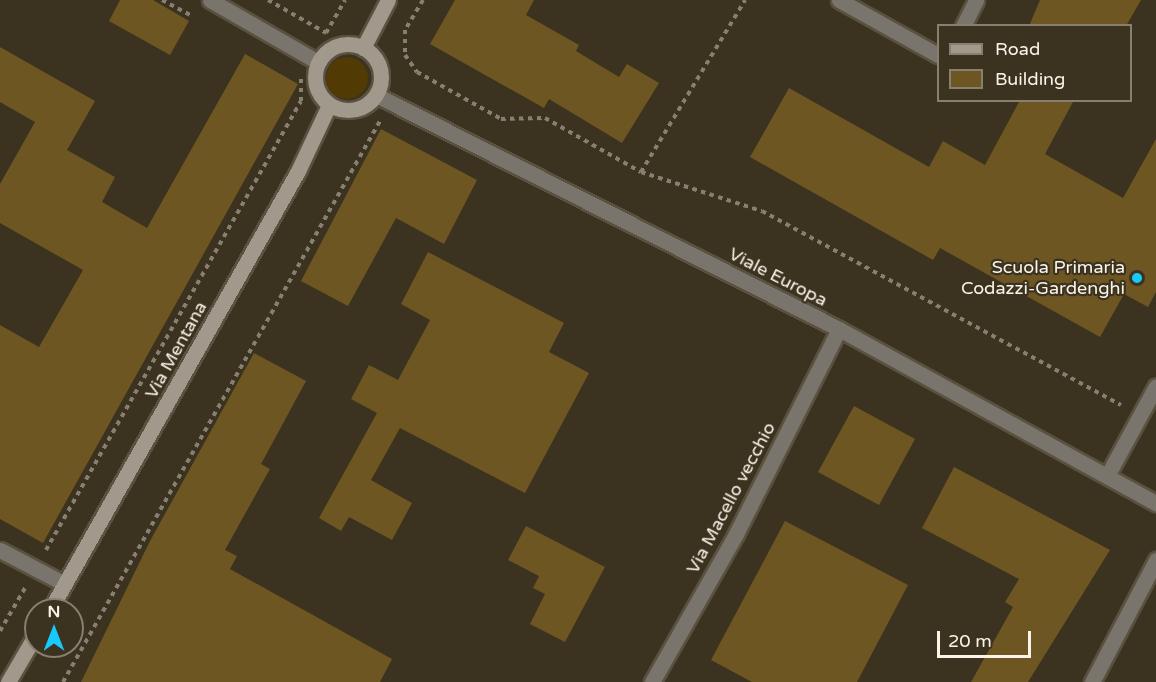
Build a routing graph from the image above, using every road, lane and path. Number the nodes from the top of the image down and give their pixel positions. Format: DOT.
graph roads {
  1 [pos="210,0"];
  2 [pos="268,0"];
  3 [pos="345,0"];
  4 [pos="388,0"];
  5 [pos="423,0"];
  6 [pos="745,0"];
  7 [pos="839,0"];
  8 [pos="976,0"];
  9 [pos="964,24"];
  10 [pos="363,48"];
  11 [pos="937,54"];
  12 [pos="318,62"];
  13 [pos="301,76"];
  14 [pos="376,95"];
  15 [pos="329,105"];
  16 [pos="381,119"];
  17 [pos="641,172"];
  18 [pos="839,329"];
  19 [pos="1156,386"];
  20 [pos="1140,416"];
  21 [pos="1107,476"];
  22 [pos="1156,503"];
  23 [pos="0,550"];
  24 [pos="1156,560"];
  25 [pos="35,569"];
  26 [pos="64,584"];
  27 [pos="56,598"];
  28 [pos="0,631"];
  29 [pos="24,655"];
  30 [pos="8,682"];
  31 [pos="63,682"];
  32 [pos="652,682"];
  33 [pos="1092,682"];
  1 -- 12 [label="street"];
  2 -- 3 [label="path"];
  4 -- 10 [label="main road"];
  5 -- 17 [label="path"];
  6 -- 17 [label="path"];
  7 -- 11 [label="street"];
  8 -- 9 [label="street"];
  10 -- 12 [label="main road"];
  10 -- 14 [label="main road"];
  12 -- 15 [label="main road"];
  13 -- 25 [label="path"];
  14 -- 15 [label="main road"];
  14 -- 18 [label="street, Viale Europa"];
  15 -- 26 [label="main road, Via Mentana"];
  16 -- 31 [label="path"];
  17 -- 20 [label="path"];
  18 -- 21 [label="street, Viale Europa"];
  18 -- 32 [label="street, Via Macello vecchio"];
  19 -- 20 [label="street"];
  20 -- 21 [label="street"];
  21 -- 22 [label="street, Viale Europa"];
  23 -- 25 [label="street"];
  24 -- 33 [label="street"];
  25 -- 26 [label="street"];
  25 -- 28 [label="path"];
  26 -- 27 [label="main road, Via Mentana"];
  29 -- 30 [label="main road"];
}
